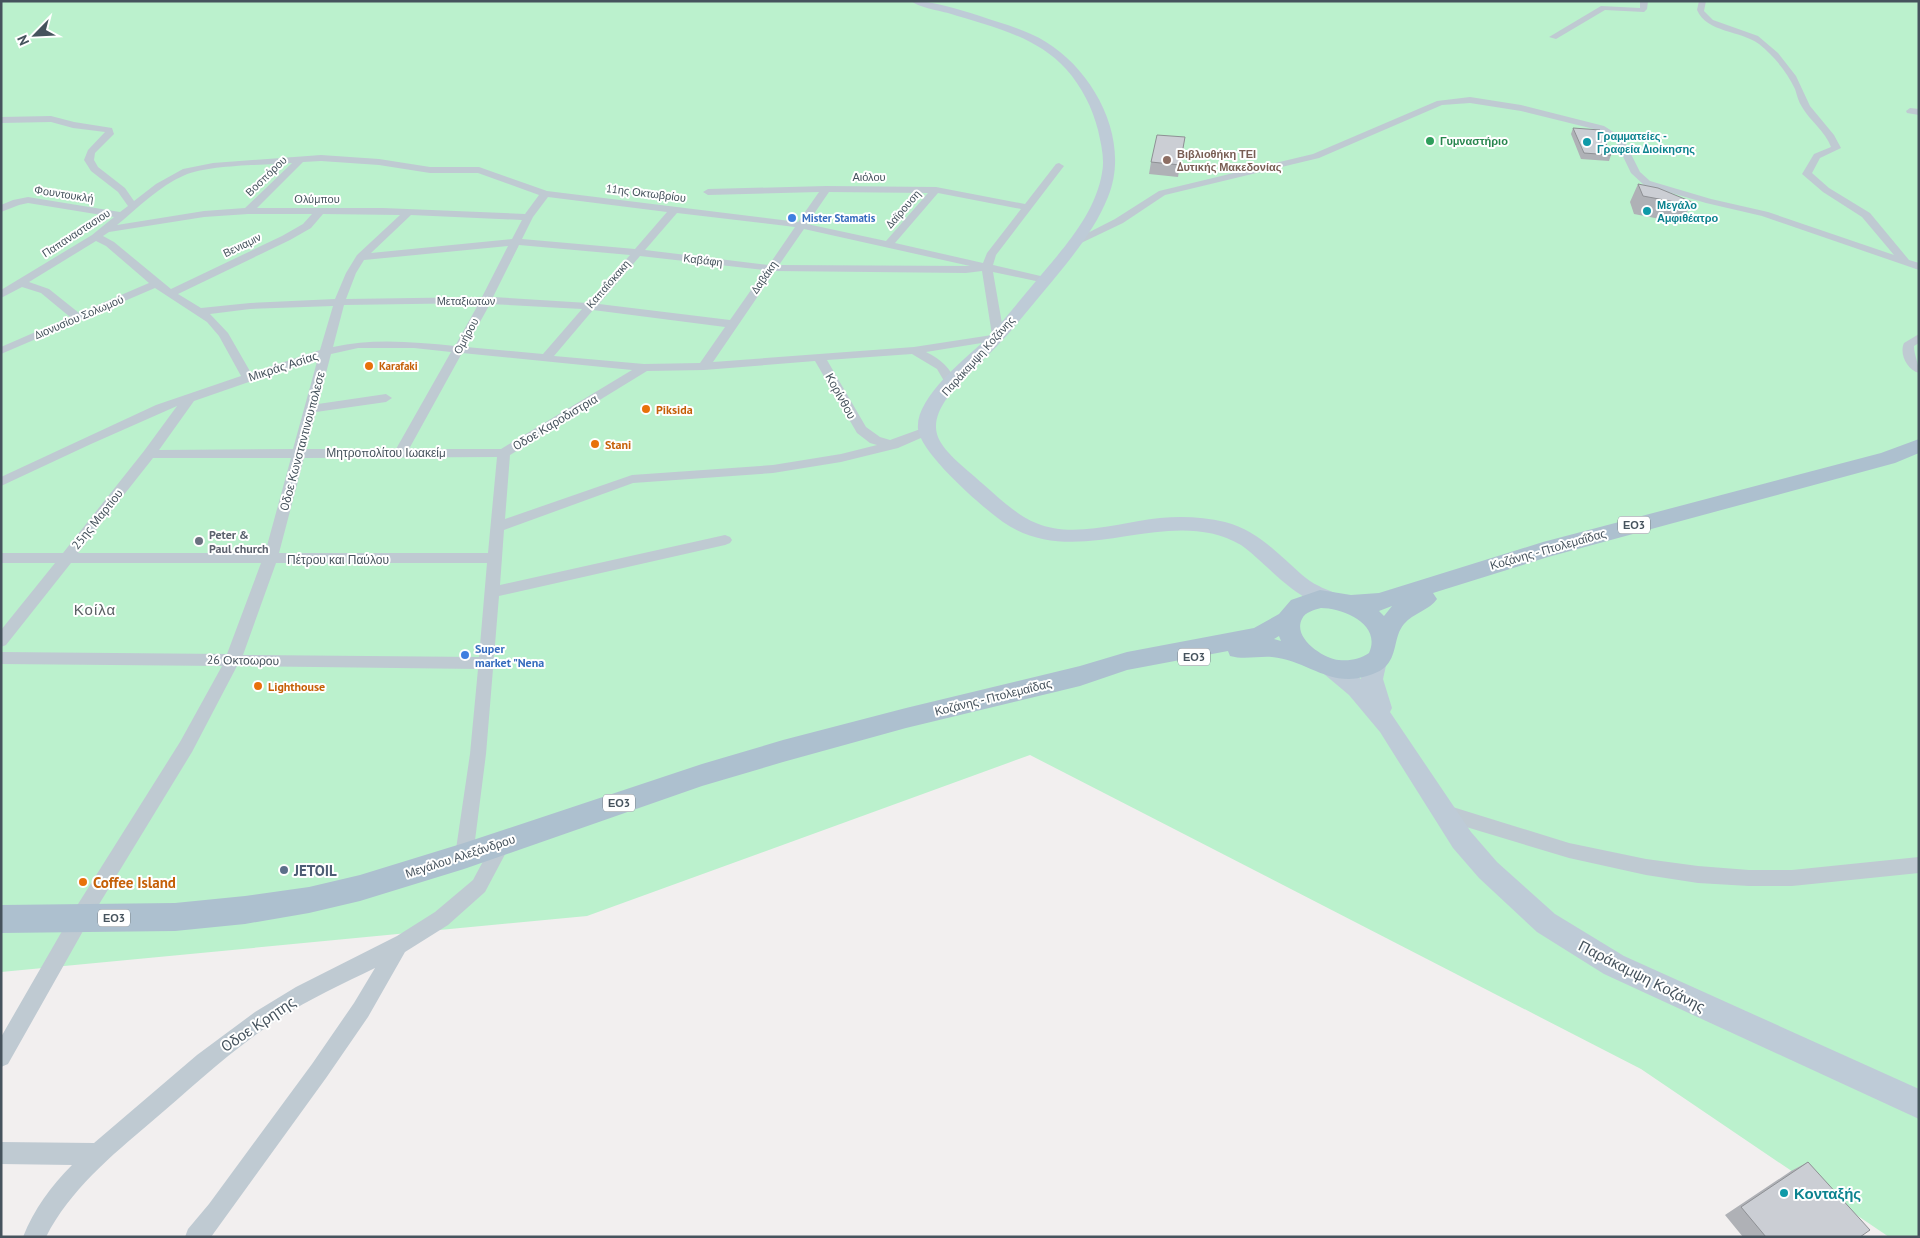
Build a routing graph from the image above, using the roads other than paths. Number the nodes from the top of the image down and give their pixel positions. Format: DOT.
graph roads {
  1 [pos="916,1"];
  2 [pos="1644,1"];
  3 [pos="1702,1"];
  4 [pos="1553,37"];
  5 [pos="1,120"];
  6 [pos="301,159"];
  7 [pos="1059,166"];
  8 [pos="159,186"];
  9 [pos="826,189"];
  10 [pos="936,190"];
  11 [pos="708,192"];
  12 [pos="545,194"];
  13 [pos="134,207"];
  14 [pos="1027,208"];
  15 [pos="1,209"];
  16 [pos="674,210"];
  17 [pos="248,211"];
  18 [pos="319,212"];
  19 [pos="409,212"];
  20 [pos="124,216"];
  21 [pos="528,217"];
  22 [pos="800,225"];
  23 [pos="107,230"];
  24 [pos="96,237"];
  25 [pos="516,242"];
  26 [pos="1074,242"];
  27 [pos="889,244"];
  28 [pos="636,252"];
  29 [pos="361,257"];
  30 [pos="1905,262"];
  31 [pos="987,267"];
  32 [pos="1919,267"];
  33 [pos="771,268"];
  34 [pos="1045,280"];
  35 [pos="21,283"];
  36 [pos="156,284"];
  37 [pos="171,294"];
  38 [pos="1,295"];
  39 [pos="486,300"];
  40 [pos="339,302"];
  41 [pos="588,306"];
  42 [pos="199,312"];
  43 [pos="78,318"];
  44 [pos="731,324"];
  45 [pos="997,337"];
  46 [pos="1919,337"];
  47 [pos="458,350"];
  48 [pos="914,350"];
  49 [pos="1,351"];
  50 [pos="325,352"];
  51 [pos="819,357"];
  52 [pos="544,359"];
  53 [pos="1914,360"];
  54 [pos="704,366"];
  55 [pos="644,368"];
  56 [pos="1919,370"];
  57 [pos="248,378"];
  58 [pos="952,383"];
  59 [pos="191,396"];
  60 [pos="386,398"];
  61 [pos="312,409"];
  62 [pos="926,431"];
  63 [pos="893,444"];
  64 [pos="1919,445"];
  65 [pos="300,452"];
  66 [pos="401,452"];
  67 [pos="504,453"];
  68 [pos="149,454"];
  69 [pos="1919,459"];
  70 [pos="1,482"];
  71 [pos="498,527"];
  72 [pos="726,540"];
  73 [pos="1,558"];
  74 [pos="66,558"];
  75 [pos="496,558"];
  76 [pos="270,559"];
  77 [pos="1287,574"];
  78 [pos="492,592"];
  79 [pos="1340,602"];
  80 [pos="1292,615"];
  81 [pos="1,641"];
  82 [pos="1380,650"];
  83 [pos="1307,657"];
  84 [pos="1,658"];
  85 [pos="233,660"];
  86 [pos="485,664"];
  87 [pos="1332,668"];
  88 [pos="1080,676"];
  89 [pos="906,718"];
  90 [pos="1388,725"];
  91 [pos="1443,812"];
  92 [pos="502,843"];
  93 [pos="464,856"];
  94 [pos="1919,865"];
  95 [pos="80,918"];
  96 [pos="1,919"];
  97 [pos="397,948"];
  98 [pos="1,1057"];
  99 [pos="1919,1104"];
  100 [pos="1,1153"];
  101 [pos="98,1154"];
  102 [pos="34,1237"];
  103 [pos="196,1237"];
  1 -- 26 [label="main road, Παράκαμψη Κοζάνης"];
  2 -- 4 [label="street"];
  3 -- 30 [label="street"];
  5 -- 13 [label="street"];
  6 -- 8 [label="street, 11ης Οκτωβρίου"];
  6 -- 12 [label="street, 11ης Οκτωβρίου"];
  6 -- 17 [label="street, Βοσπόρου"];
  7 -- 14 [label="street"];
  8 -- 13 [label="street, Παπαναστασιου"];
  9 -- 10 [label="street, Αιόλου"];
  9 -- 11 [label="street, Αιόλου"];
  9 -- 22 [label="street, Δαβάκη"];
  10 -- 14 [label="street, Αιόλου"];
  10 -- 27 [label="street, Δαϊρουση"];
  12 -- 16 [label="street, 11ης Οκτωβρίου"];
  12 -- 21 [label="street, Ομήρου"];
  13 -- 20 [label="street, Παπαναστασιου"];
  14 -- 31 [label="street"];
  15 -- 20 [label="street, Φουντουκλή"];
  16 -- 22 [label="street, 11ης Οκτωβρίου"];
  16 -- 28 [label="street, Καπαΐσκακη"];
  17 -- 18 [label="street, Ολύμπου"];
  17 -- 23 [label="street, Ολύμπου"];
  18 -- 19 [label="street, Ολύμπου"];
  18 -- 37 [label="street, Βενιαμιν"];
  19 -- 21 [label="street, Ολύμπου"];
  19 -- 29 [label="street, Oδοε Κωνσταντινουπολεσε"];
  20 -- 23 [label="street, Παπαναστασιου"];
  21 -- 25 [label="street, Ομήρου"];
  22 -- 27 [label="street, 11ης Οκτωβρίου"];
  22 -- 33 [label="street, Δαβάκη"];
  23 -- 24 [label="street, Παπαναστασιου"];
  24 -- 35 [label="street, Παπαναστασιου"];
  24 -- 36 [label="street"];
  25 -- 28 [label="street, Καβάφη"];
  25 -- 29 [label="street, Καβάφη"];
  25 -- 39 [label="street, Ομήρου"];
  26 -- 30 [label="street"];
  26 -- 34 [label="main road, Παράκαμψη Κοζάνης"];
  27 -- 31 [label="street, 11ης Οκτωβρίου"];
  28 -- 33 [label="street, Καβάφη"];
  28 -- 41 [label="street, Καπαΐσκακη"];
  29 -- 40 [label="street, Oδοε Κωνσταντινουπολεσε"];
  30 -- 32 [label="street"];
  31 -- 33 [label="street, Καβάφη"];
  31 -- 34 [label="street, Καβάφη"];
  31 -- 45 [label="street"];
  33 -- 44 [label="street, Δαβάκη"];
  34 -- 45 [label="main road, Παράκαμψη Κοζάνης"];
  35 -- 38 [label="street, Παπαναστασιου"];
  35 -- 43 [label="street"];
  36 -- 37 [label="street"];
  36 -- 43 [label="street, Διονυσίου Σολωμού"];
  37 -- 42 [label="street"];
  39 -- 40 [label="street, Μεταξιωτων"];
  39 -- 41 [label="street, Μεταξιωτων"];
  39 -- 47 [label="street, Ομήρου"];
  40 -- 42 [label="street, Μεταξιωτων"];
  40 -- 50 [label="street, Oδοε Κωνσταντινουπολεσε"];
  41 -- 44 [label="street, Μεταξιωτων"];
  41 -- 52 [label="street, Καπαΐσκακη"];
  42 -- 57 [label="street"];
  43 -- 49 [label="street, Διονυσίου Σολωμού"];
  44 -- 54 [label="street, Δαβάκη"];
  45 -- 48 [label="street, Oδοε Καροδιστρια"];
  45 -- 58 [label="main road, Παράκαμψη Κοζάνης"];
  46 -- 53 [label="street"];
  47 -- 50 [label="street, Μικράς Ασίας"];
  47 -- 52 [label="street, Μικράς Ασίας"];
  47 -- 66 [label="street, Ομήρου"];
  48 -- 51 [label="street, Oδοε Καροδιστρια"];
  48 -- 58 [label="street"];
  50 -- 57 [label="street, Μικράς Ασίας"];
  50 -- 61 [label="street, Oδοε Κωνσταντινουπολεσε"];
  51 -- 54 [label="street, Oδοε Καροδιστρια"];
  51 -- 63 [label="street, Κορίνθου"];
  52 -- 55 [label="street, Μικράς Ασίας"];
  53 -- 56 [label="street"];
  54 -- 55 [label="street, Oδοε Καροδιστρια"];
  55 -- 67 [label="street, Oδοε Καροδιστρια"];
  57 -- 59 [label="street, Μικράς Ασίας"];
  58 -- 62 [label="main road, Παράκαμψη Κοζάνης"];
  59 -- 68 [label="street, 25ης Μαρτίου"];
  59 -- 70 [label="street, Μικράς Ασίας"];
  60 -- 61 [label="street"];
  61 -- 65 [label="street, Oδοε Κωνσταντινουπολεσε"];
  62 -- 63 [label="street"];
  62 -- 77 [label="main road"];
  63 -- 71 [label="street"];
  64 -- 79 [label="main road, Κοζάνης - Πτολεμαΐδας / ΕΟ3"];
  65 -- 66 [label="street, Μητροπολίτου Ιωακείμ"];
  65 -- 68 [label="street, Μητροπολίτου Ιωακείμ"];
  65 -- 76 [label="street, Oδοε Κωνσταντινουπολεσε"];
  66 -- 67 [label="street, Μητροπολίτου Ιωακείμ"];
  67 -- 71 [label="street, Oδοε Καροδιστρια"];
  68 -- 74 [label="street, 25ης Μαρτίου"];
  69 -- 82 [label="main road, Κοζάνης - Πτολεμαΐδας / ΕΟ3"];
  71 -- 75 [label="street, Oδοε Καροδιστρια"];
  72 -- 78 [label="street"];
  73 -- 74 [label="street, Πέτρου και Παύλου"];
  74 -- 76 [label="street, Πέτρου και Παύλου"];
  74 -- 81 [label="street, 25ης Μαρτίου"];
  75 -- 76 [label="street, Πέτρου και Παύλου"];
  75 -- 78 [label="street, Oδοε Καροδιστρια"];
  76 -- 85 [label="street, Oδοε Κωνσταντινουπολεσε"];
  77 -- 79 [label="main road"];
  77 -- 80 [label="main road"];
  78 -- 86 [label="street, Oδοε Καροδιστρια"];
  79 -- 80 [label="main road, ΕΟ3"];
  79 -- 82 [label="main road"];
  80 -- 83 [label="main road, ΕΟ3"];
  80 -- 88 [label="main road, Κοζάνης - Πτολεμαΐδας / ΕΟ3"];
  82 -- 87 [label="main road, ΕΟ3"];
  82 -- 90 [label="main road, Παράκαμψη Κοζάνης"];
  83 -- 87 [label="main road, ΕΟ3"];
  83 -- 88 [label="main road, Κοζάνης - Πτολεμαΐδας / ΕΟ3"];
  84 -- 85 [label="street, 26 Οκτοωρου"];
  85 -- 86 [label="street, 26 Οκτοωρου"];
  85 -- 95 [label="street, Oδοε Κωνσταντινουπολεσε"];
  86 -- 93 [label="street, Oδοε Καροδιστρια"];
  87 -- 90 [label="main road, Παράκαμψη Κοζάνης"];
  88 -- 89 [label="main road, Κοζάνης - Πτολεμαΐδας / ΕΟ3"];
  89 -- 92 [label="main road, Μεγάλου Αλεξάνδρου / ΕΟ3"];
  90 -- 91 [label="main road, Παράκαμψη Κοζάνης"];
  91 -- 94 [label="street"];
  91 -- 99 [label="main road, Παράκαμψη Κοζάνης"];
  92 -- 93 [label="main road, Μεγάλου Αλεξάνδρου / ΕΟ3"];
  92 -- 97 [label="street, Oδοε Κρητης"];
  93 -- 95 [label="main road, Μεγάλου Αλεξάνδρου / ΕΟ3"];
  95 -- 96 [label="main road, Μεγάλου Αλεξάνδρου / ΕΟ3"];
  95 -- 98 [label="street, Oδοε Κωνσταντινουπολεσε"];
  97 -- 101 [label="street, Oδοε Κρητης"];
  97 -- 103 [label="street"];
  100 -- 101 [label="street"];
  101 -- 102 [label="street, Oδοε Κρητης"];
}
